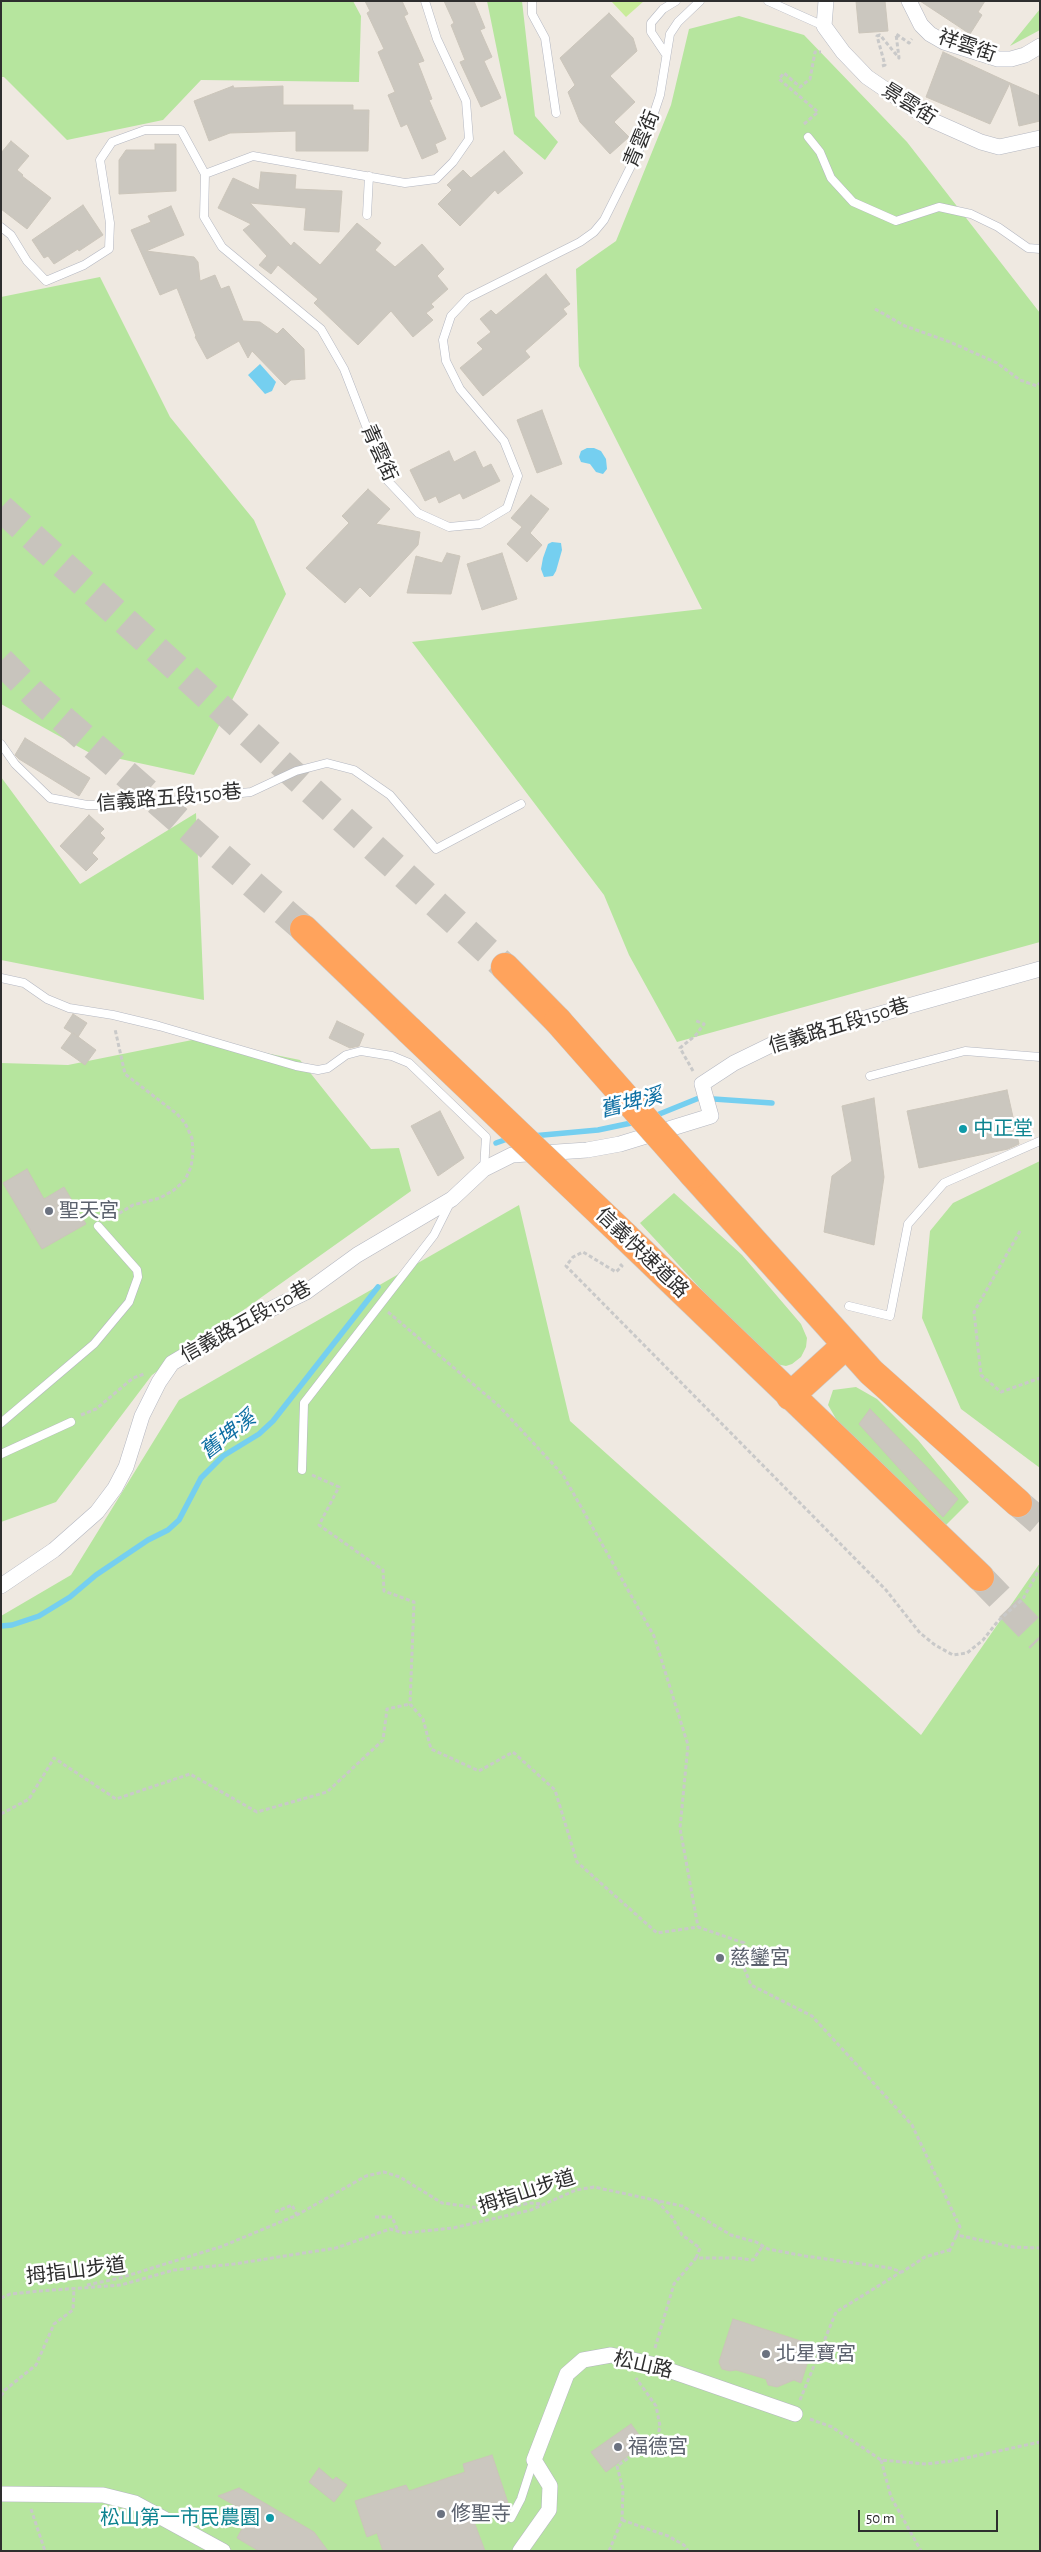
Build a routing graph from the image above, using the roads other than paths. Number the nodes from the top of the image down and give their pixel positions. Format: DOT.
graph roads {
  1 [pos="425,1"];
  2 [pos="532,1"];
  3 [pos="676,1"];
  4 [pos="700,1"];
  5 [pos="768,1"];
  6 [pos="826,1"];
  7 [pos="909,1"];
  8 [pos="824,26"];
  9 [pos="1040,46"];
  10 [pos="665,53"];
  11 [pos="556,113"];
  12 [pos="808,137"];
  13 [pos="1040,138"];
  14 [pos="205,174"];
  15 [pos="369,176"];
  16 [pos="367,214"];
  17 [pos="1,227"];
  18 [pos="1040,249"];
  19 [pos="1,744"];
  20 [pos="521,804"];
  21 [pos="304,929"];
  22 [pos="505,966"];
  23 [pos="1040,969"];
  24 [pos="1,978"];
  25 [pos="1040,1057"];
  26 [pos="870,1076"];
  27 [pos="1040,1140"];
  28 [pos="484,1169"];
  29 [pos="452,1199"];
  30 [pos="98,1226"];
  31 [pos="850,1306"];
  32 [pos="846,1345"];
  33 [pos="790,1396"];
  34 [pos="71,1422"];
  35 [pos="1,1423"];
  36 [pos="1,1454"];
  37 [pos="302,1470"];
  38 [pos="1018,1502"];
  39 [pos="980,1577"];
  40 [pos="1,1586"];
  41 [pos="795,2414"];
  42 [pos="534,2460"];
  43 [pos="1,2494"];
  44 [pos="511,2518"];
  45 [pos="223,2551"];
  46 [pos="520,2551"];
  1 -- 15 [label="lane"];
  2 -- 11 [label="lane"];
  3 -- 10 [label="lane"];
  4 -- 10 [label="lane, 青雲街"];
  5 -- 8 [label="lane"];
  6 -- 8 [label="street"];
  7 -- 9 [label="street, 祥雲街"];
  8 -- 13 [label="street, 景雲街"];
  10 -- 14 [label="lane, 青雲街"];
  12 -- 18 [label="lane"];
  14 -- 15 [label="lane"];
  14 -- 17 [label="lane, 青雲街"];
  15 -- 16 [label="lane"];
  19 -- 20 [label="lane, 信義路五段150巷"];
  21 -- 33 [label="highway, 信義快速道路, bridge"];
  22 -- 32 [label="highway, bridge"];
  23 -- 28 [label="street, 信義路五段150巷"];
  24 -- 28 [label="lane"];
  25 -- 26 [label="lane"];
  27 -- 31 [label="lane"];
  28 -- 29 [label="street, 信義路五段150巷"];
  29 -- 37 [label="lane"];
  29 -- 40 [label="street, 信義路五段150巷"];
  30 -- 35 [label="lane"];
  32 -- 33 [label="highway"];
  32 -- 38 [label="highway"];
  33 -- 39 [label="highway, 信義快速道路"];
  34 -- 36 [label="lane"];
  41 -- 42 [label="street, 松山路"];
  42 -- 44 [label="lane"];
  42 -- 46 [label="street"];
  43 -- 45 [label="street"];
}
